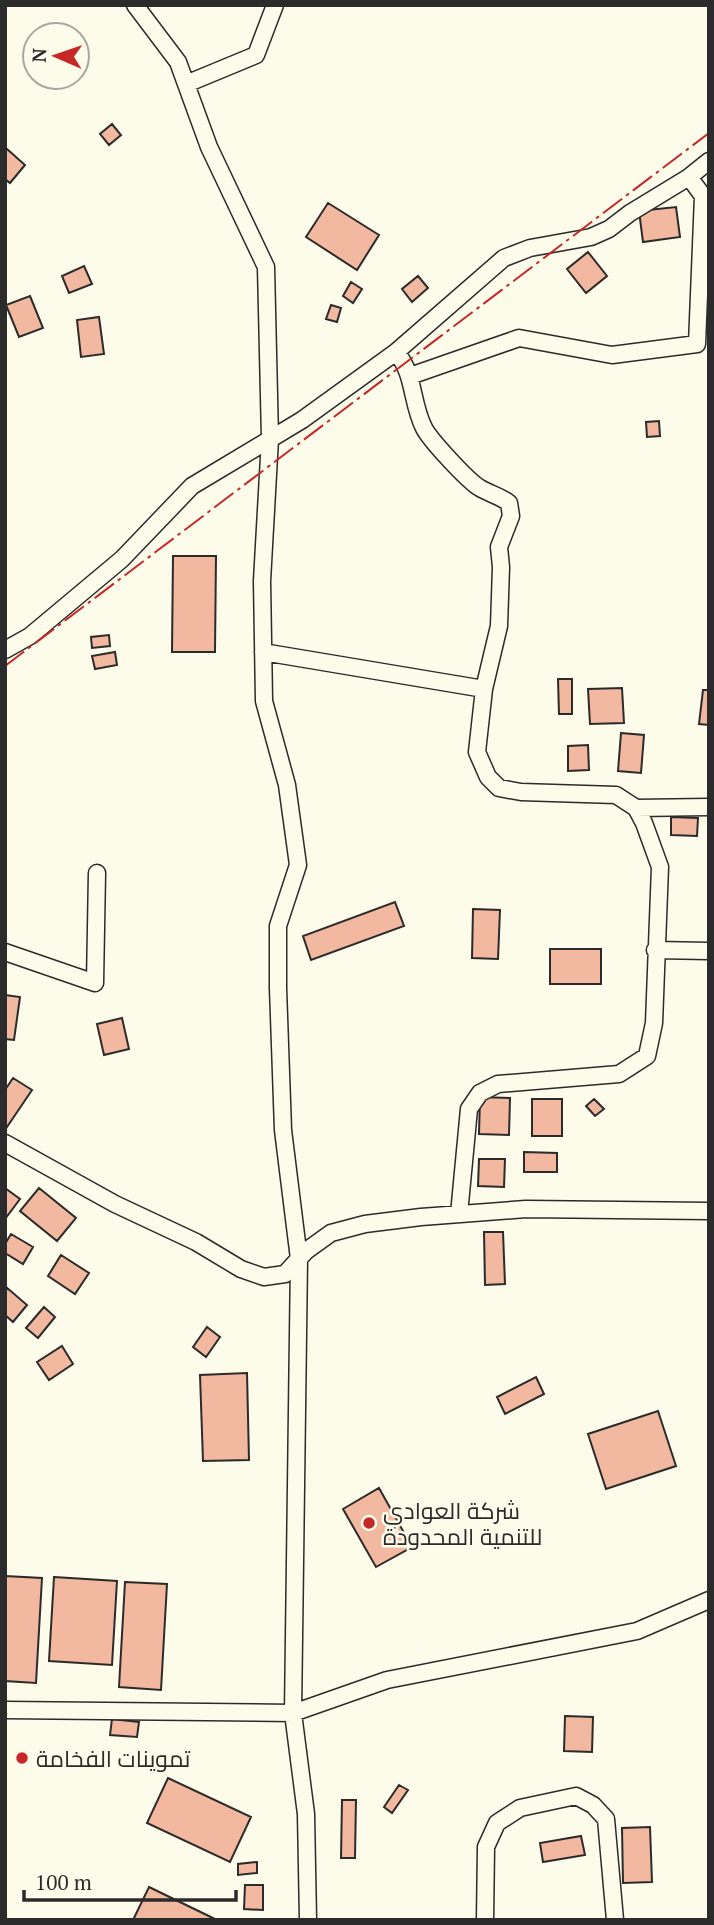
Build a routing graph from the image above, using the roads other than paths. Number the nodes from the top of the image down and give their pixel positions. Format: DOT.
graph roads {
  1 [pos="135,5"];
  2 [pos="275,5"];
  3 [pos="186,84"];
  4 [pos="709,161"];
  5 [pos="689,177"];
  6 [pos="396,352"];
  7 [pos="411,376"];
  8 [pos="270,439"];
  9 [pos="5,650"];
  10 [pos="263,652"];
  11 [pos="484,689"];
  12 [pos="709,807"];
  13 [pos="636,808"];
  14 [pos="97,873"];
  15 [pos="655,950"];
  16 [pos="709,951"];
  17 [pos="5,952"];
  18 [pos="5,1143"];
  19 [pos="709,1211"];
  20 [pos="459,1214"];
  21 [pos="299,1259"];
  22 [pos="709,1600"];
  23 [pos="5,1710"];
  24 [pos="293,1713"];
  25 [pos="308,1920"];
  26 [pos="485,1920"];
  27 [pos="615,1920"];
  1 -- 3 [label="street"];
  2 -- 3 [label="street"];
  3 -- 8 [label="street"];
  4 -- 5 [label="street"];
  5 -- 6 [label="street"];
  5 -- 7 [label="street"];
  6 -- 7 [label="street"];
  6 -- 8 [label="street"];
  7 -- 11 [label="street"];
  8 -- 9 [label="street"];
  8 -- 10 [label="street"];
  10 -- 11 [label="street"];
  10 -- 21 [label="street"];
  11 -- 13 [label="street"];
  12 -- 13 [label="street"];
  13 -- 15 [label="street"];
  14 -- 17 [label="street"];
  15 -- 16 [label="street"];
  15 -- 20 [label="street"];
  18 -- 21 [label="street"];
  19 -- 20 [label="street"];
  20 -- 21 [label="street"];
  21 -- 24 [label="street"];
  22 -- 24 [label="street"];
  23 -- 24 [label="street"];
  24 -- 25 [label="street"];
  26 -- 27 [label="street"];
}
